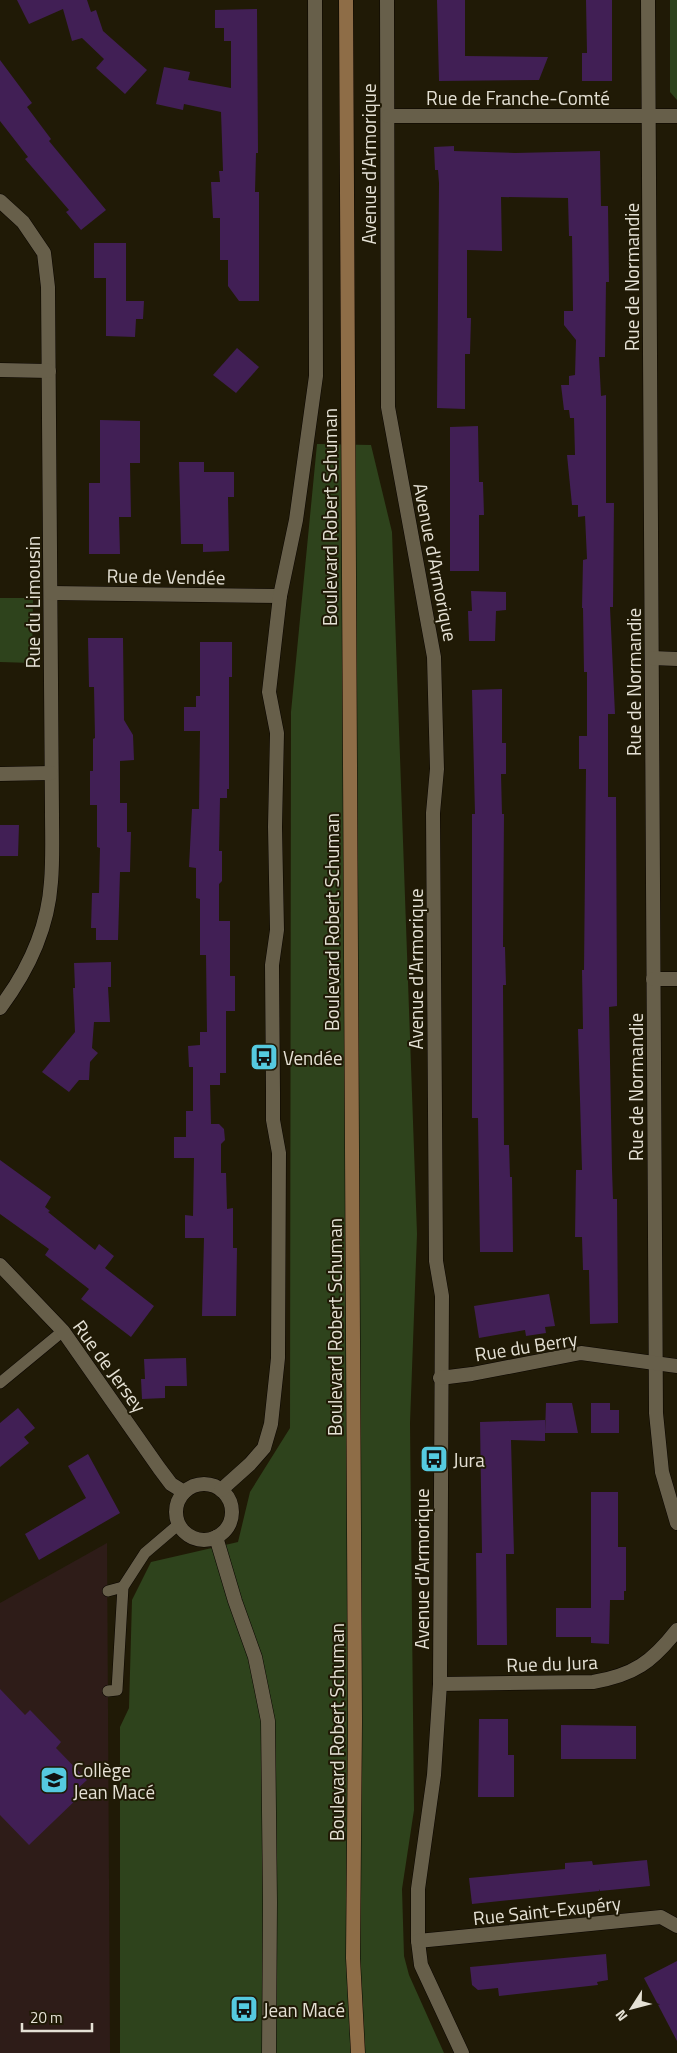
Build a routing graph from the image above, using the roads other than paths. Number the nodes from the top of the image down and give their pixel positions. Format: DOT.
graph roads {
  1 [pos="314,0"];
  2 [pos="346,0"];
  3 [pos="387,0"];
  4 [pos="648,0"];
  5 [pos="388,116"];
  6 [pos="649,116"];
  7 [pos="677,116"];
  8 [pos="0,201"];
  9 [pos="0,370"];
  10 [pos="49,371"];
  11 [pos="51,593"];
  12 [pos="280,596"];
  13 [pos="652,658"];
  14 [pos="677,659"];
  15 [pos="51,773"];
  16 [pos="0,774"];
  17 [pos="653,978"];
  18 [pos="677,979"];
  19 [pos="0,1008"];
  20 [pos="0,1265"];
  21 [pos="63,1332"];
  22 [pos="656,1363"];
  23 [pos="677,1366"];
  24 [pos="440,1378"];
  25 [pos="0,1383"];
  26 [pos="221,1490"];
  27 [pos="184,1492"];
  28 [pos="677,1522"];
  29 [pos="179,1524"];
  30 [pos="216,1537"];
  31 [pos="123,1588"];
  32 [pos="108,1591"];
  33 [pos="677,1630"];
  34 [pos="440,1684"];
  35 [pos="108,1692"];
  36 [pos="677,1926"];
  37 [pos="418,1941"];
  38 [pos="269,2053"];
  39 [pos="358,2053"];
  40 [pos="462,2053"];
  1 -- 12 [label="street"];
  2 -- 39 [label="main road, Boulevard Robert Schuman"];
  3 -- 5 [label="street, Avenue d'Armorique"];
  4 -- 6 [label="street, Rue de Normandie"];
  5 -- 6 [label="street, Rue de Franche-Comté"];
  5 -- 24 [label="street, Avenue d'Armorique"];
  6 -- 7 [label="street, Rue de Franche-Comté"];
  6 -- 13 [label="street, Rue de Normandie"];
  8 -- 10 [label="street, Rue du Limousin"];
  9 -- 10 [label="street"];
  10 -- 11 [label="street, Rue du Limousin"];
  11 -- 12 [label="street, Rue de Vendée"];
  11 -- 15 [label="street, Rue du Limousin"];
  12 -- 26 [label="street"];
  13 -- 14 [label="street"];
  13 -- 17 [label="street, Rue de Normandie"];
  15 -- 16 [label="street"];
  15 -- 19 [label="street, Rue du Limousin"];
  17 -- 18 [label="street"];
  17 -- 22 [label="street, Rue de Normandie"];
  20 -- 21 [label="street, Rue de Jersey"];
  21 -- 25 [label="lane"];
  21 -- 27 [label="street, Rue de Jersey"];
  22 -- 23 [label="street, Rue du Berry"];
  22 -- 24 [label="street, Rue du Berry"];
  22 -- 28 [label="street"];
  24 -- 34 [label="street, Avenue d'Armorique"];
  26 -- 27 [label="street"];
  26 -- 30 [label="street"];
  27 -- 29 [label="street"];
  29 -- 30 [label="street"];
  29 -- 31 [label="lane"];
  30 -- 38 [label="street"];
  31 -- 32 [label="lane"];
  31 -- 35 [label="lane"];
  33 -- 34 [label="street, Rue du Jura"];
  34 -- 37 [label="street, Avenue d'Armorique"];
  36 -- 37 [label="street, Rue Saint-Exupéry"];
  37 -- 40 [label="street"];
}
